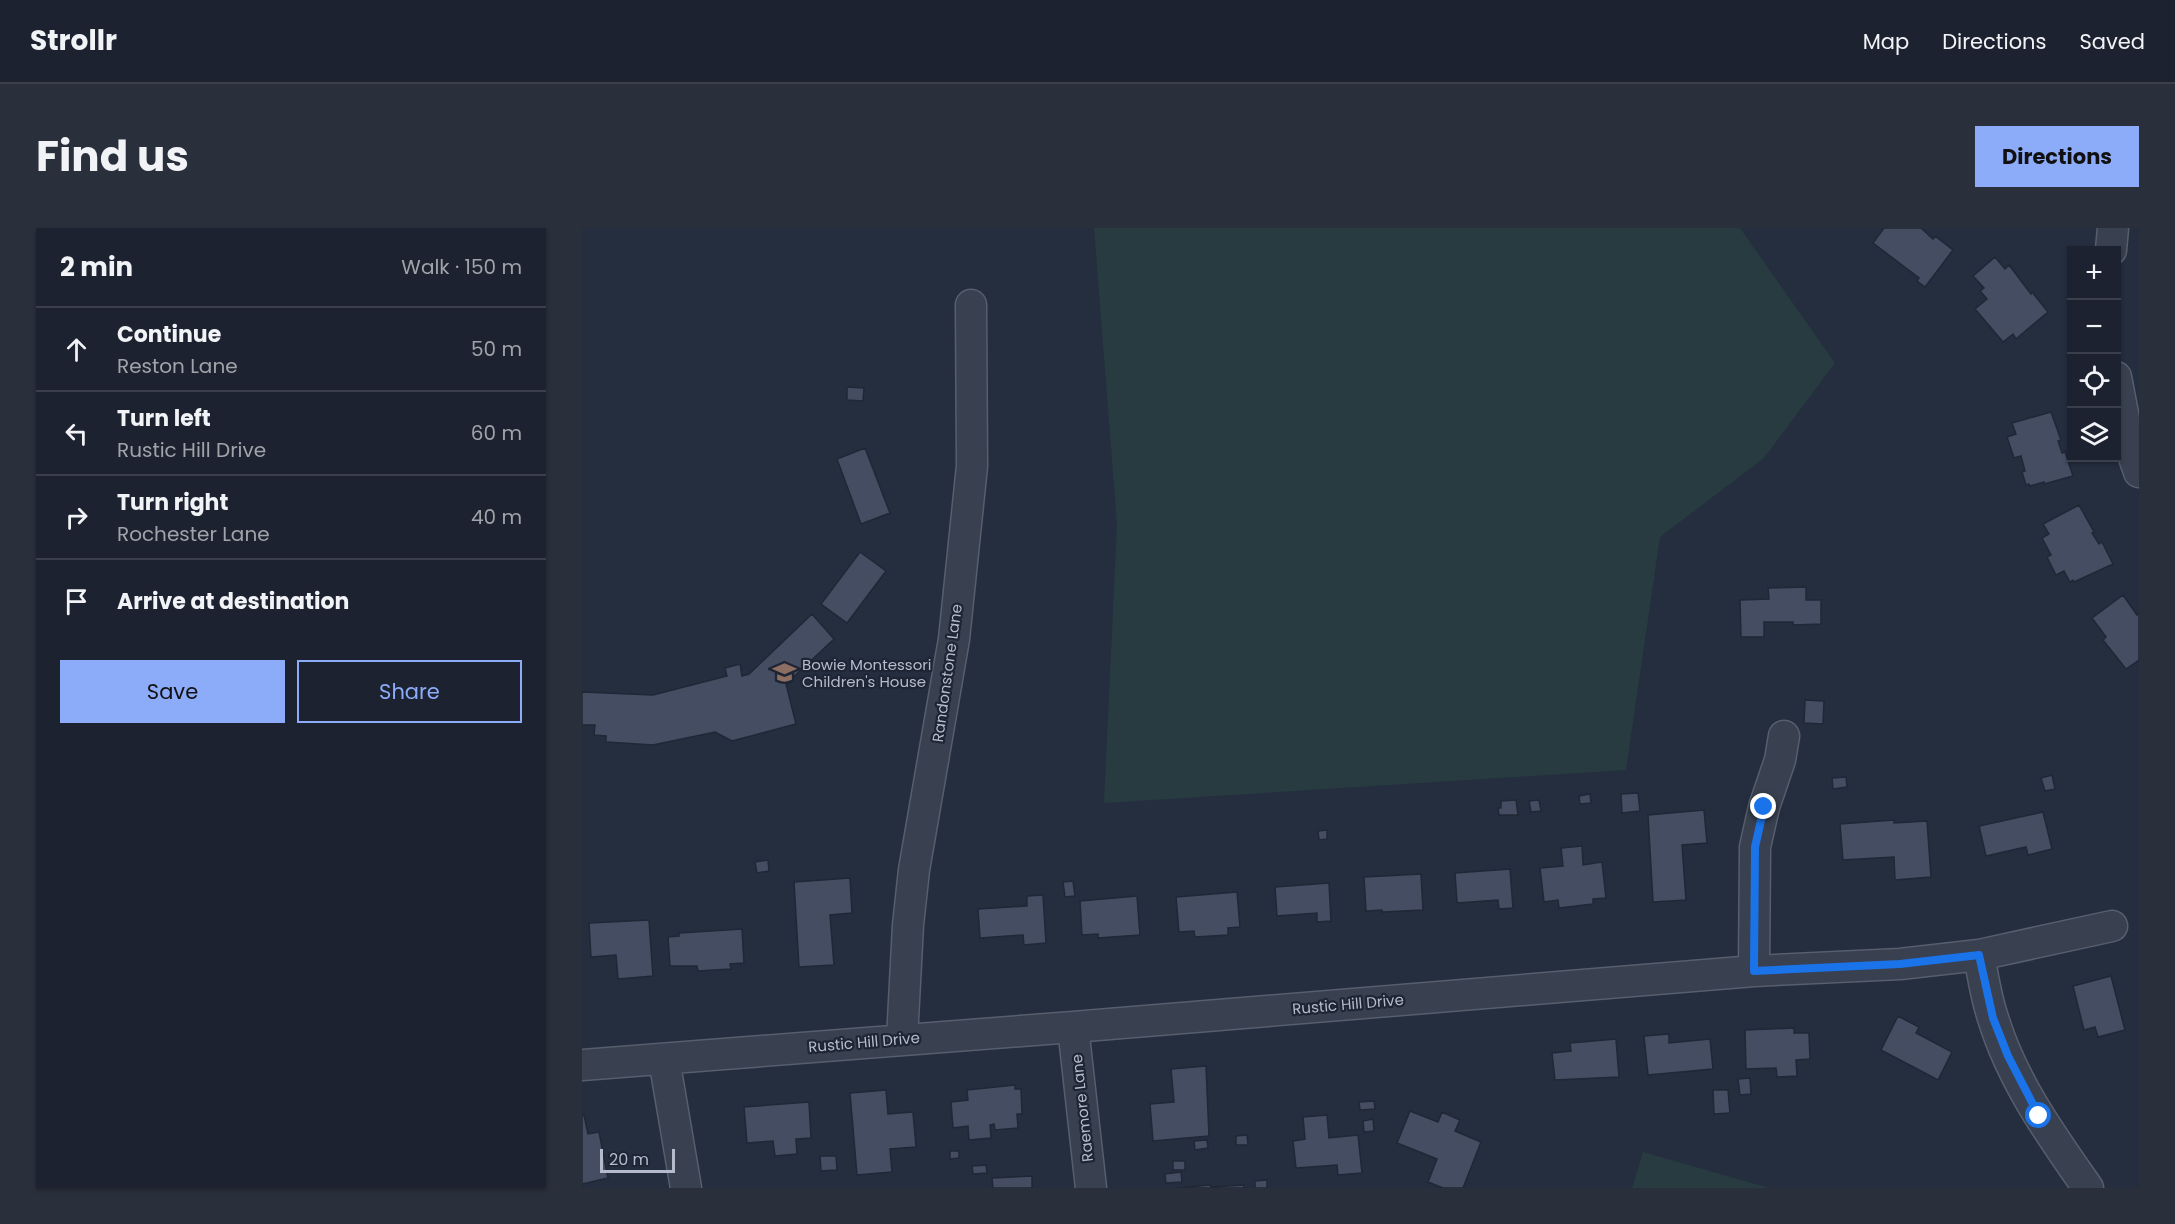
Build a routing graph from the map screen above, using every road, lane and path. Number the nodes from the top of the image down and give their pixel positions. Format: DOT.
graph roads {
  1 [pos="2113,228"];
  2 [pos="2111,246"];
  3 [pos="971,305"];
  4 [pos="2121,403"];
  5 [pos="2139,472"];
  6 [pos="1784,736"];
  7 [pos="2112,926"];
  8 [pos="1979,955"];
  9 [pos="1754,971"];
  10 [pos="1073,1027"];
  11 [pos="902,1039"];
  12 [pos="664,1059"];
  13 [pos="582,1065"];
  14 [pos="686,1188"];
  15 [pos="1091,1188"];
  16 [pos="2088,1188"];
  1 -- 2 [label="street"];
  3 -- 11 [label="street, Randonstone Lane"];
  4 -- 5 [label="street"];
  6 -- 9 [label="street"];
  7 -- 8 [label="street, Rustic Hill Drive"];
  8 -- 9 [label="street, Rustic Hill Drive"];
  8 -- 16 [label="street"];
  9 -- 10 [label="street, Rustic Hill Drive"];
  10 -- 11 [label="street, Rustic Hill Drive"];
  10 -- 15 [label="street, Raemore Lane"];
  11 -- 12 [label="street, Rustic Hill Drive"];
  12 -- 13 [label="street, Rustic Hill Drive"];
  12 -- 14 [label="street"];
}
